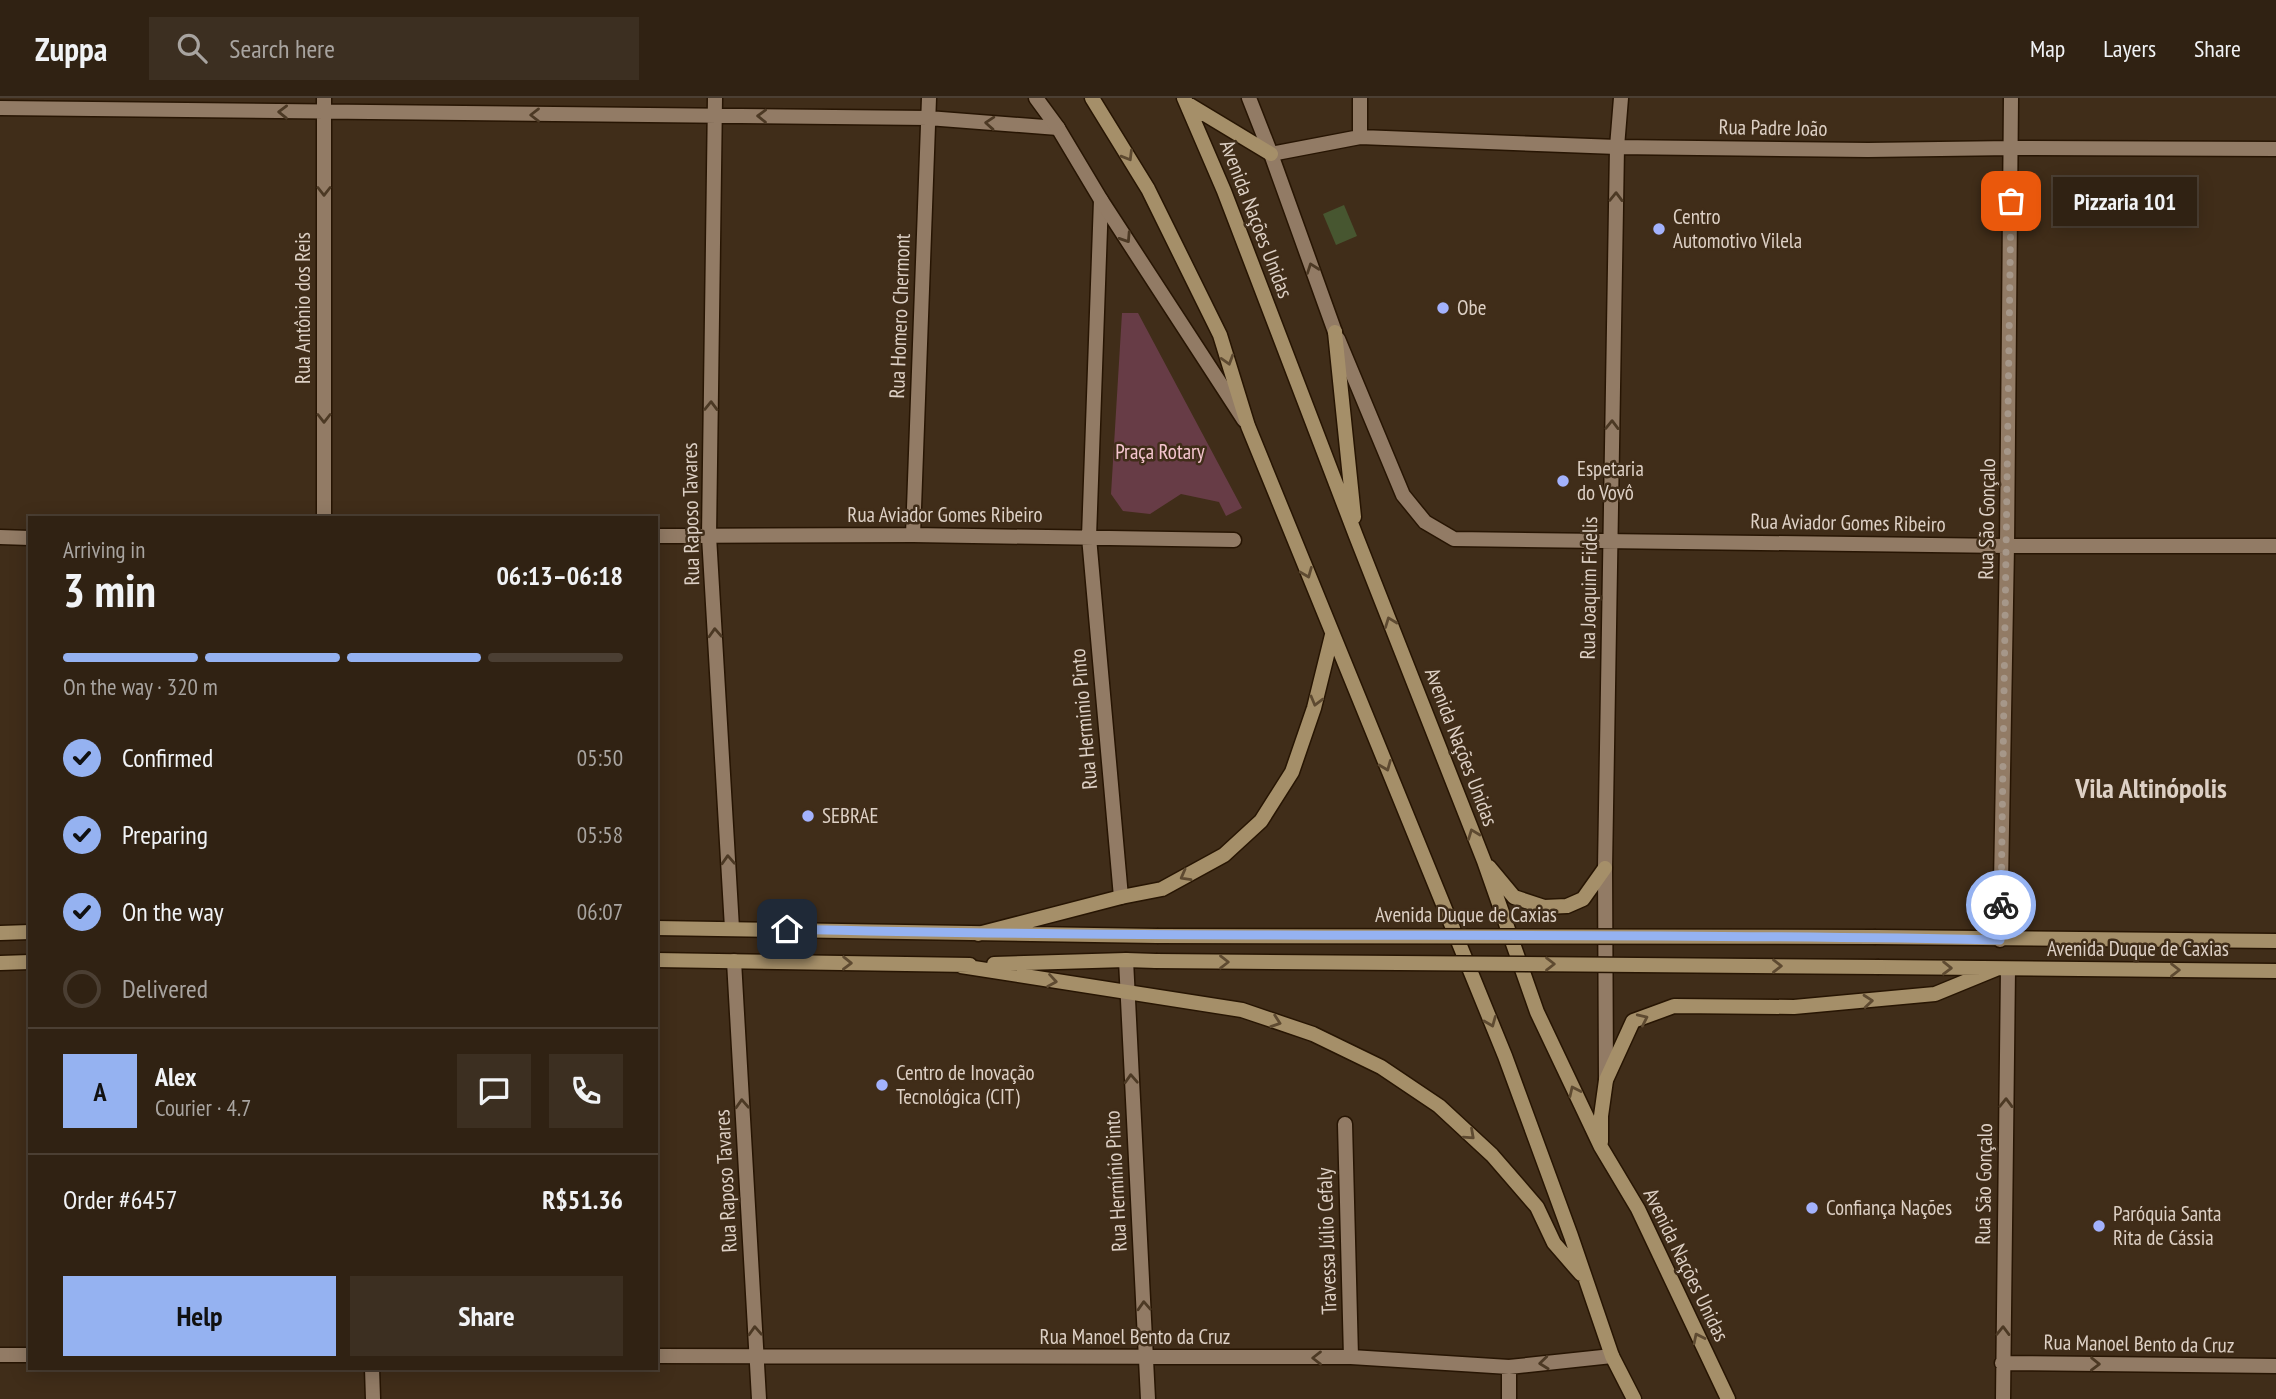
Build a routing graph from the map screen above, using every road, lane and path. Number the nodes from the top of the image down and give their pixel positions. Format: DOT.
graph roads {
  1 [pos="715,98"];
  2 [pos="929,98"];
  3 [pos="1036,98"];
  4 [pos="1092,98"];
  5 [pos="1249,98"];
  6 [pos="1360,98"];
  7 [pos="1621,98"];
  8 [pos="2011,98"];
  9 [pos="1186,101"];
  10 [pos="324,106"];
  11 [pos="0,108"];
  12 [pos="714,116"];
  13 [pos="928,118"];
  14 [pos="1058,128"];
  15 [pos="1360,137"];
  16 [pos="1617,147"];
  17 [pos="2012,148"];
  18 [pos="2276,149"];
  19 [pos="1271,154"];
  20 [pos="1101,200"];
  21 [pos="1335,332"];
  22 [pos="1248,426"];
  23 [pos="324,516"];
  24 [pos="1425,522"];
  25 [pos="913,535"];
  26 [pos="709,536"];
  27 [pos="1356,536"];
  28 [pos="0,537"];
  29 [pos="658,537"];
  30 [pos="1089,537"];
  31 [pos="28,538"];
  32 [pos="1234,540"];
  33 [pos="1611,542"];
  34 [pos="2007,546"];
  35 [pos="2276,546"];
  36 [pos="1332,635"];
  37 [pos="1483,861"];
  38 [pos="1605,868"];
  39 [pos="1121,897"];
  40 [pos="658,928"];
  41 [pos="732,928"];
  42 [pos="28,932"];
  43 [pos="0,933"];
  44 [pos="978,934"];
  45 [pos="2000,940"];
  46 [pos="2276,941"];
  47 [pos="658,960"];
  48 [pos="1126,960"];
  49 [pos="734,961"];
  50 [pos="28,962"];
  51 [pos="0,963"];
  52 [pos="961,965"];
  53 [pos="2003,969"];
  54 [pos="2276,971"];
  55 [pos="1127,993"];
  56 [pos="1606,1080"];
  57 [pos="1345,1124"];
  58 [pos="1601,1147"];
  59 [pos="1585,1278"];
  60 [pos="0,1355"];
  61 [pos="28,1355"];
  62 [pos="658,1356"];
  63 [pos="756,1356"];
  64 [pos="1612,1356"];
  65 [pos="1351,1357"];
  66 [pos="1147,1358"];
  67 [pos="2002,1363"];
  68 [pos="2276,1366"];
  69 [pos="1509,1367"];
  70 [pos="372,1370"];
  71 [pos="373,1399"];
  72 [pos="759,1399"];
  73 [pos="1149,1399"];
  74 [pos="1509,1399"];
  75 [pos="1634,1399"];
  76 [pos="1728,1399"];
  77 [pos="2003,1399"];
  1 -- 12 [label="street, Rua Raposo Tavares"];
  2 -- 13 [label="street, Rua Homero Chermont"];
  3 -- 14 [label="street"];
  4 -- 22 [label="main road, one-way"];
  5 -- 19 [label="street, Avenida Nações Unidas"];
  6 -- 15 [label="street"];
  7 -- 16 [label="street, Rua Joaquim Fidelis"];
  8 -- 17 [label="street, Rua São Gonçalo"];
  9 -- 19 [label="main road"];
  9 -- 27 [label="main road, Avenida Nações Unidas"];
  10 -- 11 [label="street, one-way"];
  12 -- 10 [label="street, one-way"];
  10 -- 23 [label="street, Rua Antônio dos Reis, one-way"];
  13 -- 12 [label="street, one-way"];
  26 -- 12 [label="street, Rua Raposo Tavares, one-way"];
  14 -- 13 [label="street, one-way"];
  13 -- 25 [label="street, Rua Homero Chermont"];
  14 -- 20 [label="street"];
  15 -- 16 [label="street, Rua Padre João"];
  15 -- 19 [label="street, Rua Padre João"];
  16 -- 17 [label="street, Rua Padre João"];
  33 -- 16 [label="street, Rua Joaquim Fidelis, one-way"];
  17 -- 18 [label="street, Rua Padre João"];
  17 -- 34 [label="street, Rua São Gonçalo"];
  21 -- 19 [label="street, Avenida Nações Unidas, one-way"];
  20 -- 22 [label="street, one-way"];
  20 -- 30 [label="street"];
  21 -- 24 [label="street, Avenida Nações Unidas"];
  21 -- 27 [label="main road"];
  22 -- 36 [label="main road, one-way"];
  24 -- 33 [label="street, Rua Aviador Gomes Ribeiro"];
  25 -- 26 [label="street, Rua Aviador Gomes Ribeiro"];
  25 -- 30 [label="street, Rua Aviador Gomes Ribeiro"];
  26 -- 29 [label="street, Rua Aviador Gomes Ribeiro"];
  41 -- 26 [label="street, Rua Raposo Tavares, one-way"];
  37 -- 27 [label="main road, Avenida Nações Unidas, one-way"];
  28 -- 31 [label="street"];
  30 -- 32 [label="street, Rua Aviador Gomes Ribeiro"];
  30 -- 39 [label="street, Rua Herminio Pinto"];
  33 -- 34 [label="street, Rua Aviador Gomes Ribeiro"];
  33 -- 38 [label="street, Rua Joaquim Fidelis"];
  34 -- 35 [label="street, Rua Aviador Gomes Ribeiro"];
  34 -- 45 [label="street, Rua São Gonçalo"];
  36 -- 39 [label="main road, one-way"];
  36 -- 59 [label="main road, one-way"];
  37 -- 38 [label="main road"];
  58 -- 37 [label="main road, Avenida Nações Unidas, one-way"];
  38 -- 56 [label="street, Rua Joaquim Fidelis"];
  39 -- 44 [label="main road"];
  40 -- 41 [label="main road, Avenida Duque de Caxias"];
  41 -- 44 [label="main road, Avenida Duque de Caxias"];
  42 -- 43 [label="main road"];
  44 -- 45 [label="main road, Avenida Duque de Caxias, bridge"];
  45 -- 46 [label="main road, Avenida Duque de Caxias"];
  47 -- 49 [label="main road, Avenida Duque de Caxias"];
  48 -- 52 [label="main road, Avenida Duque de Caxias"];
  48 -- 53 [label="main road, Avenida Duque de Caxias, one-way, bridge"];
  48 -- 55 [label="street, Rua Hermínio Pinto"];
  49 -- 52 [label="main road, Avenida Duque de Caxias, one-way"];
  63 -- 49 [label="street, Rua Raposo Tavares, one-way"];
  50 -- 51 [label="main road"];
  52 -- 55 [label="main road, one-way"];
  53 -- 54 [label="main road, Avenida Duque de Caxias, one-way"];
  56 -- 53 [label="main road, one-way"];
  67 -- 53 [label="street, Rua São Gonçalo, one-way"];
  55 -- 59 [label="main road, one-way"];
  66 -- 55 [label="street, Rua Hermínio Pinto, one-way"];
  56 -- 58 [label="main road"];
  57 -- 65 [label="street, Travessa Júlio Cefaly"];
  76 -- 58 [label="main road, Avenida Nações Unidas, one-way"];
  59 -- 64 [label="main road"];
  60 -- 61 [label="street"];
  62 -- 63 [label="street, Rua Manoel Bento da Cruz"];
  63 -- 66 [label="street, Rua Manoel Bento da Cruz"];
  63 -- 72 [label="street, Rua Raposo Tavares"];
  64 -- 69 [label="street, Rua Manoel Bento da Cruz, one-way"];
  64 -- 75 [label="main road"];
  65 -- 66 [label="street, Rua Manoel Bento da Cruz, one-way"];
  65 -- 69 [label="street, Rua Manoel Bento da Cruz"];
  66 -- 73 [label="street, Rua Hermínio Pinto"];
  67 -- 68 [label="street, Rua Manoel Bento da Cruz, one-way"];
  67 -- 77 [label="street, Rua São Gonçalo"];
  69 -- 74 [label="street"];
  70 -- 71 [label="street"];
}
